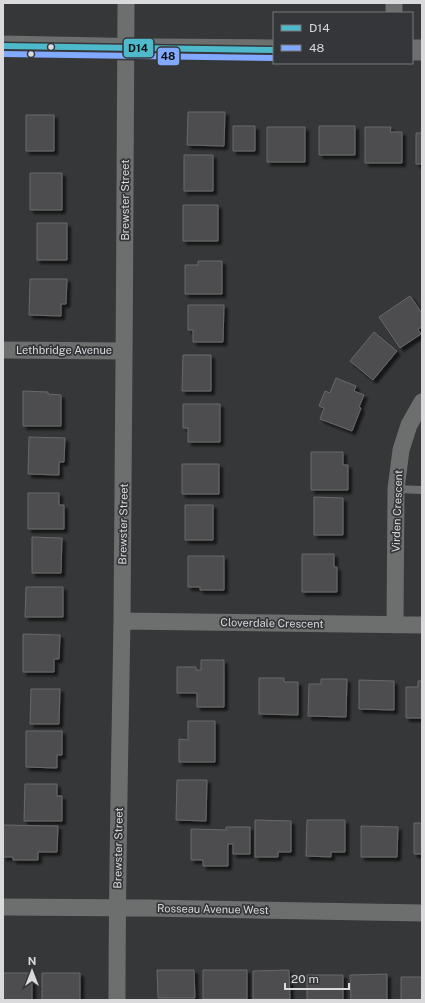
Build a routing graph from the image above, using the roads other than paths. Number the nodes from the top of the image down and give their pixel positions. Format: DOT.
graph roads {
  1 [pos="126,3"];
  2 [pos="3,46"];
  3 [pos="126,49"];
  4 [pos="273,50"];
  5 [pos="3,350"];
  6 [pos="124,351"];
  7 [pos="422,402"];
  8 [pos="396,489"];
  9 [pos="422,490"];
  10 [pos="122,621"];
  11 [pos="395,625"];
  12 [pos="422,625"];
  13 [pos="3,907"];
  14 [pos="117,908"];
  15 [pos="422,914"];
  16 [pos="116,1000"];
  1 -- 3 [label="street, Brewster Street"];
  2 -- 3 [label="street"];
  3 -- 4 [label="street"];
  3 -- 6 [label="street, Brewster Street"];
  5 -- 6 [label="street, Lethbridge Avenue"];
  6 -- 10 [label="street, Brewster Street"];
  7 -- 8 [label="street, Virden Crescent"];
  8 -- 9 [label="lane"];
  8 -- 11 [label="street, Virden Crescent"];
  10 -- 11 [label="street, Cloverdale Crescent"];
  10 -- 14 [label="street, Brewster Street"];
  11 -- 12 [label="street, Cloverdale Crescent"];
  13 -- 14 [label="street, Rosseau Avenue West"];
  14 -- 15 [label="street, Rosseau Avenue West"];
  14 -- 16 [label="street, Brewster Street"];
}
